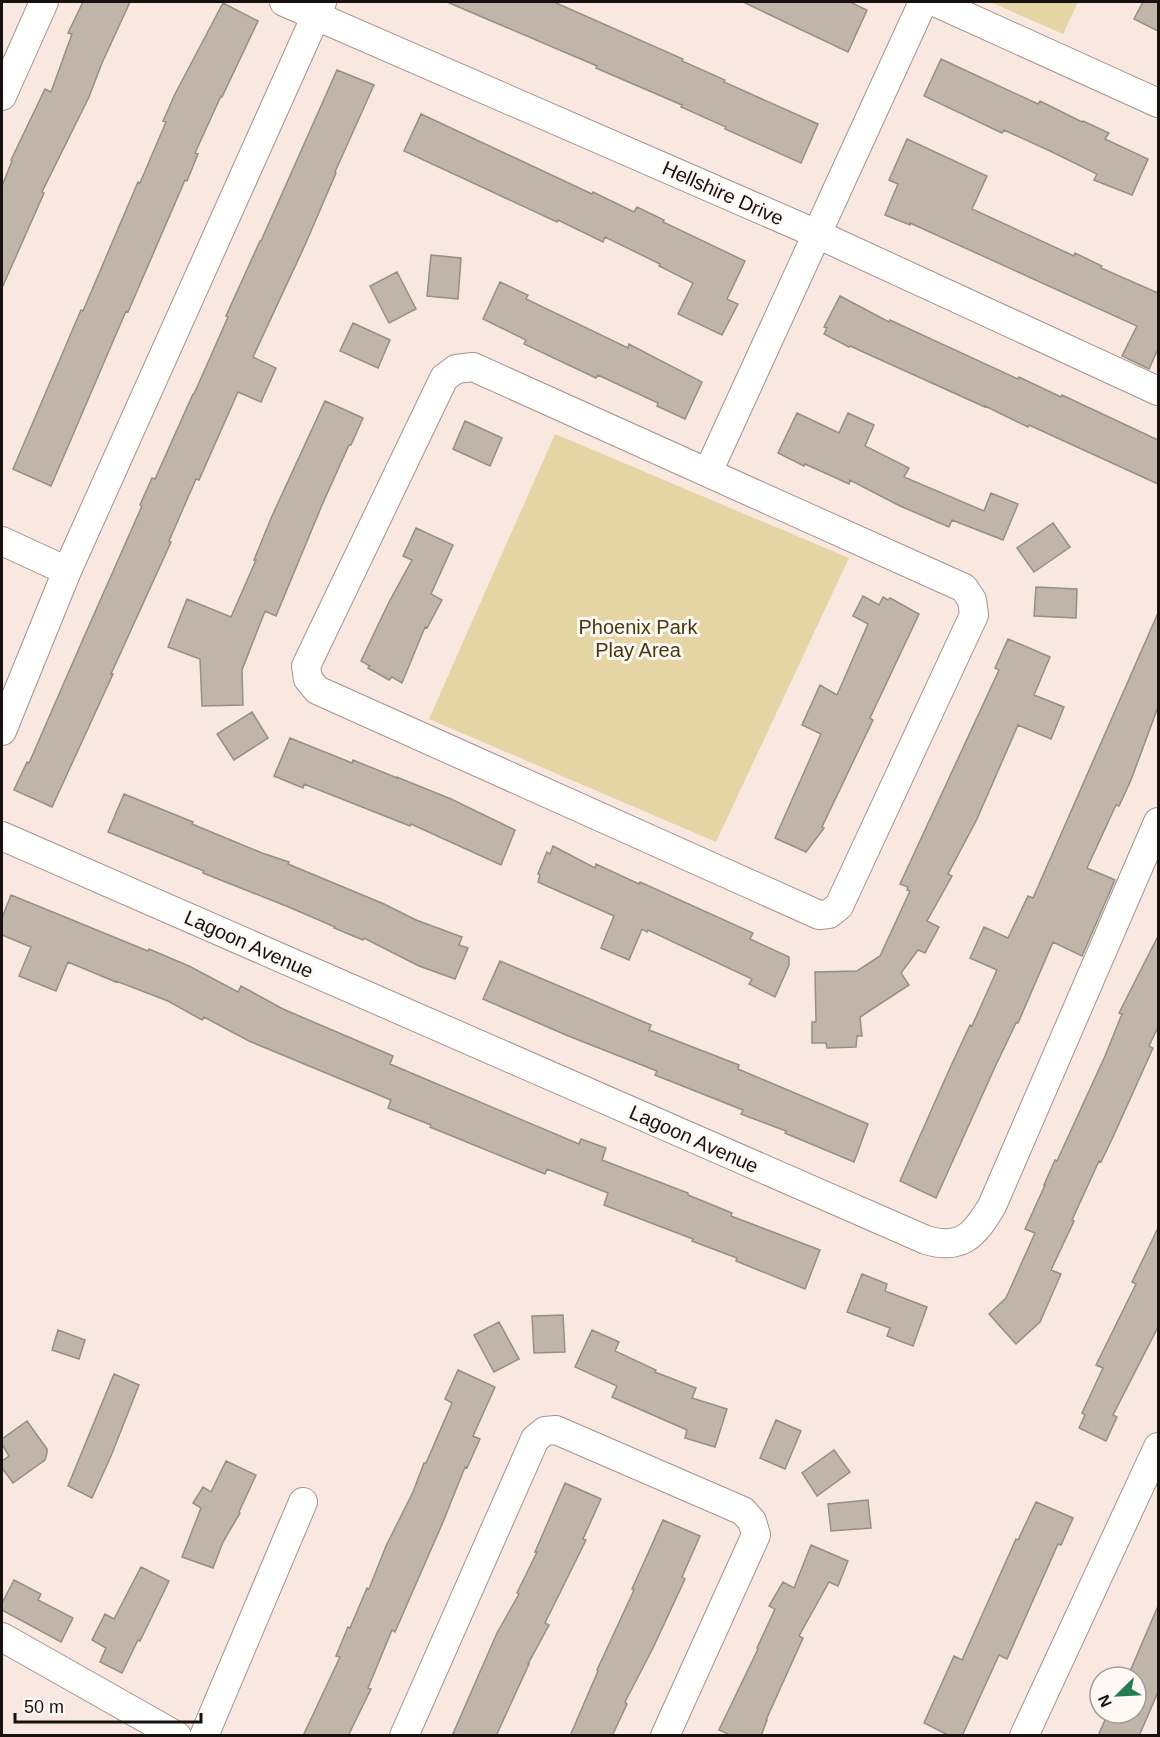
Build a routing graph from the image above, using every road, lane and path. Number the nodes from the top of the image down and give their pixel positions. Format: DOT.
graph roads {
  1 [pos="44,2"];
  2 [pos="284,2"];
  3 [pos="923,2"];
  4 [pos="935,2"];
  5 [pos="319,9"];
  6 [pos="2,96"];
  7 [pos="1158,103"];
  8 [pos="817,234"];
  9 [pos="1158,391"];
  10 [pos="708,472"];
  11 [pos="2,541"];
  12 [pos="67,571"];
  13 [pos="2,731"];
  14 [pos="1158,822"];
  15 [pos="2,836"];
  16 [pos="1155,1455"];
  17 [pos="303,1502"];
  18 [pos="2,1637"];
  19 [pos="177,1736"];
  20 [pos="204,1736"];
  21 [pos="404,1736"];
  22 [pos="665,1736"];
  23 [pos="1024,1736"];
  1 -- 6 [label="street"];
  2 -- 5 [label="street, Hellshire Drive"];
  3 -- 8 [label="street"];
  4 -- 7 [label="street"];
  5 -- 8 [label="street, Hellshire Drive"];
  5 -- 12 [label="street"];
  8 -- 9 [label="street, Hellshire Drive"];
  8 -- 10 [label="street"];
  10 -- 10 [label="street"];
  11 -- 12 [label="street"];
  12 -- 13 [label="street"];
  14 -- 15 [label="street, Lagoon Avenue"];
  16 -- 23 [label="street"];
  17 -- 20 [label="street"];
  18 -- 19 [label="street"];
  21 -- 22 [label="street"];
}
